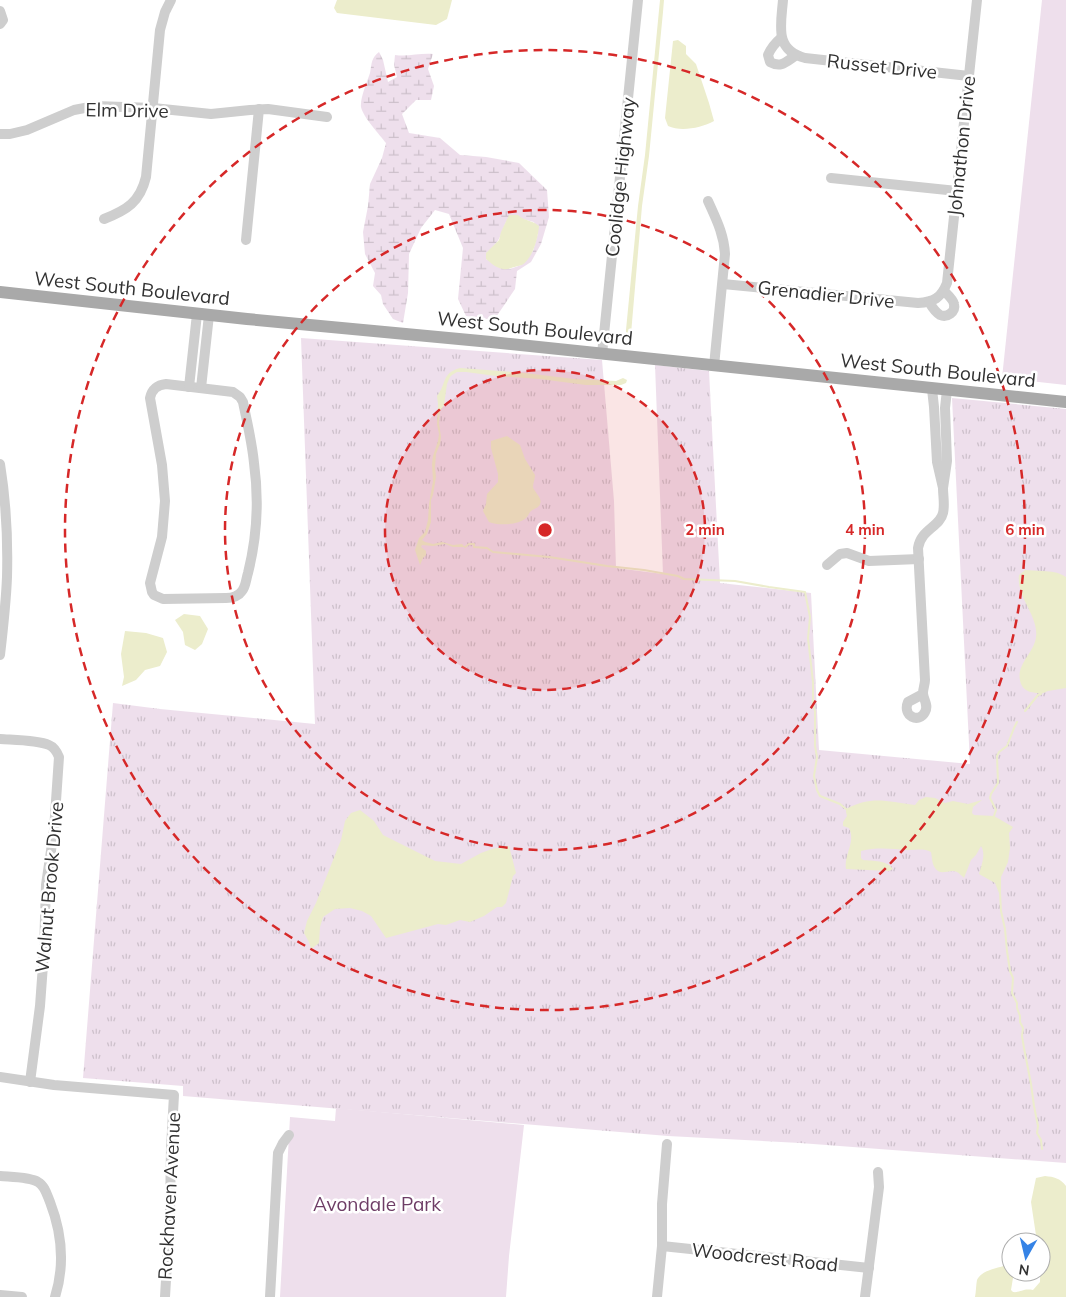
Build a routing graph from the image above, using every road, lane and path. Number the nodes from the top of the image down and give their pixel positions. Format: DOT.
graph roads {
  1 [pos="638,0"];
  2 [pos="783,0"];
  3 [pos="977,0"];
  4 [pos="169,1"];
  5 [pos="0,11"];
  6 [pos="0,24"];
  7 [pos="781,38"];
  8 [pos="796,56"];
  9 [pos="969,76"];
  10 [pos="153,108"];
  11 [pos="258,109"];
  12 [pos="327,116"];
  13 [pos="0,134"];
  14 [pos="831,178"];
  15 [pos="957,191"];
  16 [pos="708,201"];
  17 [pos="104,219"];
  18 [pos="246,240"];
  19 [pos="722,284"];
  20 [pos="0,292"];
  21 [pos="937,297"];
  22 [pos="203,314"];
  23 [pos="602,354"];
  24 [pos="714,366"];
  25 [pos="189,387"];
  26 [pos="201,388"];
  27 [pos="932,389"];
  28 [pos="947,390"];
  29 [pos="1066,402"];
  30 [pos="0,464"];
  31 [pos="942,488"];
  32 [pos="919,559"];
  33 [pos="827,565"];
  34 [pos="0,655"];
  35 [pos="922,694"];
  36 [pos="0,739"];
  37 [pos="0,1077"];
  38 [pos="30,1082"];
  39 [pos="289,1134"];
  40 [pos="667,1144"];
  41 [pos="878,1172"];
  42 [pos="0,1176"];
  43 [pos="662,1246"];
  44 [pos="869,1268"];
  45 [pos="0,1295"];
  46 [pos="22,1297"];
  47 [pos="55,1297"];
  48 [pos="165,1297"];
  49 [pos="270,1297"];
  50 [pos="657,1297"];
  51 [pos="866,1297"];
  1 -- 23 [label="street, Coolidge Highway"];
  2 -- 7 [label="street, Russet Drive"];
  3 -- 9 [label="street, Johnathon Drive"];
  4 -- 10 [label="street"];
  5 -- 6 [label="street"];
  7 -- 8 [label="street"];
  7 -- 8 [label="street, Russet Drive"];
  8 -- 9 [label="street, Russet Drive"];
  9 -- 15 [label="street, Johnathon Drive"];
  10 -- 11 [label="street, Elm Drive"];
  10 -- 13 [label="street, Elm Drive"];
  10 -- 17 [label="street"];
  11 -- 12 [label="street, Elm Drive"];
  11 -- 18 [label="street"];
  14 -- 15 [label="street"];
  15 -- 21 [label="street, Johnathon Drive"];
  16 -- 19 [label="street"];
  19 -- 21 [label="street, Grenadier Drive"];
  19 -- 24 [label="street"];
  20 -- 22 [label="main road, West South Boulevard"];
  21 -- 21 [label="street"];
  22 -- 23 [label="main road, West South Boulevard"];
  22 -- 25 [label="street"];
  22 -- 26 [label="street"];
  23 -- 24 [label="main road, West South Boulevard"];
  24 -- 27 [label="main road, West South Boulevard"];
  25 -- 26 [label="street"];
  25 -- 26 [label="street"];
  27 -- 28 [label="main road, West South Boulevard"];
  27 -- 31 [label="street"];
  28 -- 29 [label="main road, West South Boulevard"];
  28 -- 31 [label="street"];
  30 -- 34 [label="street"];
  31 -- 32 [label="street"];
  32 -- 33 [label="street"];
  32 -- 35 [label="street"];
  36 -- 38 [label="street, Walnut Brook Drive"];
  37 -- 38 [label="street"];
  38 -- 48 [label="street, Rockhaven Avenue"];
  39 -- 49 [label="street"];
  40 -- 43 [label="street"];
  41 -- 44 [label="street"];
  42 -- 47 [label="street"];
  43 -- 44 [label="street, Woodcrest Road"];
  43 -- 50 [label="street"];
  44 -- 51 [label="street"];
  45 -- 46 [label="street"];
}
